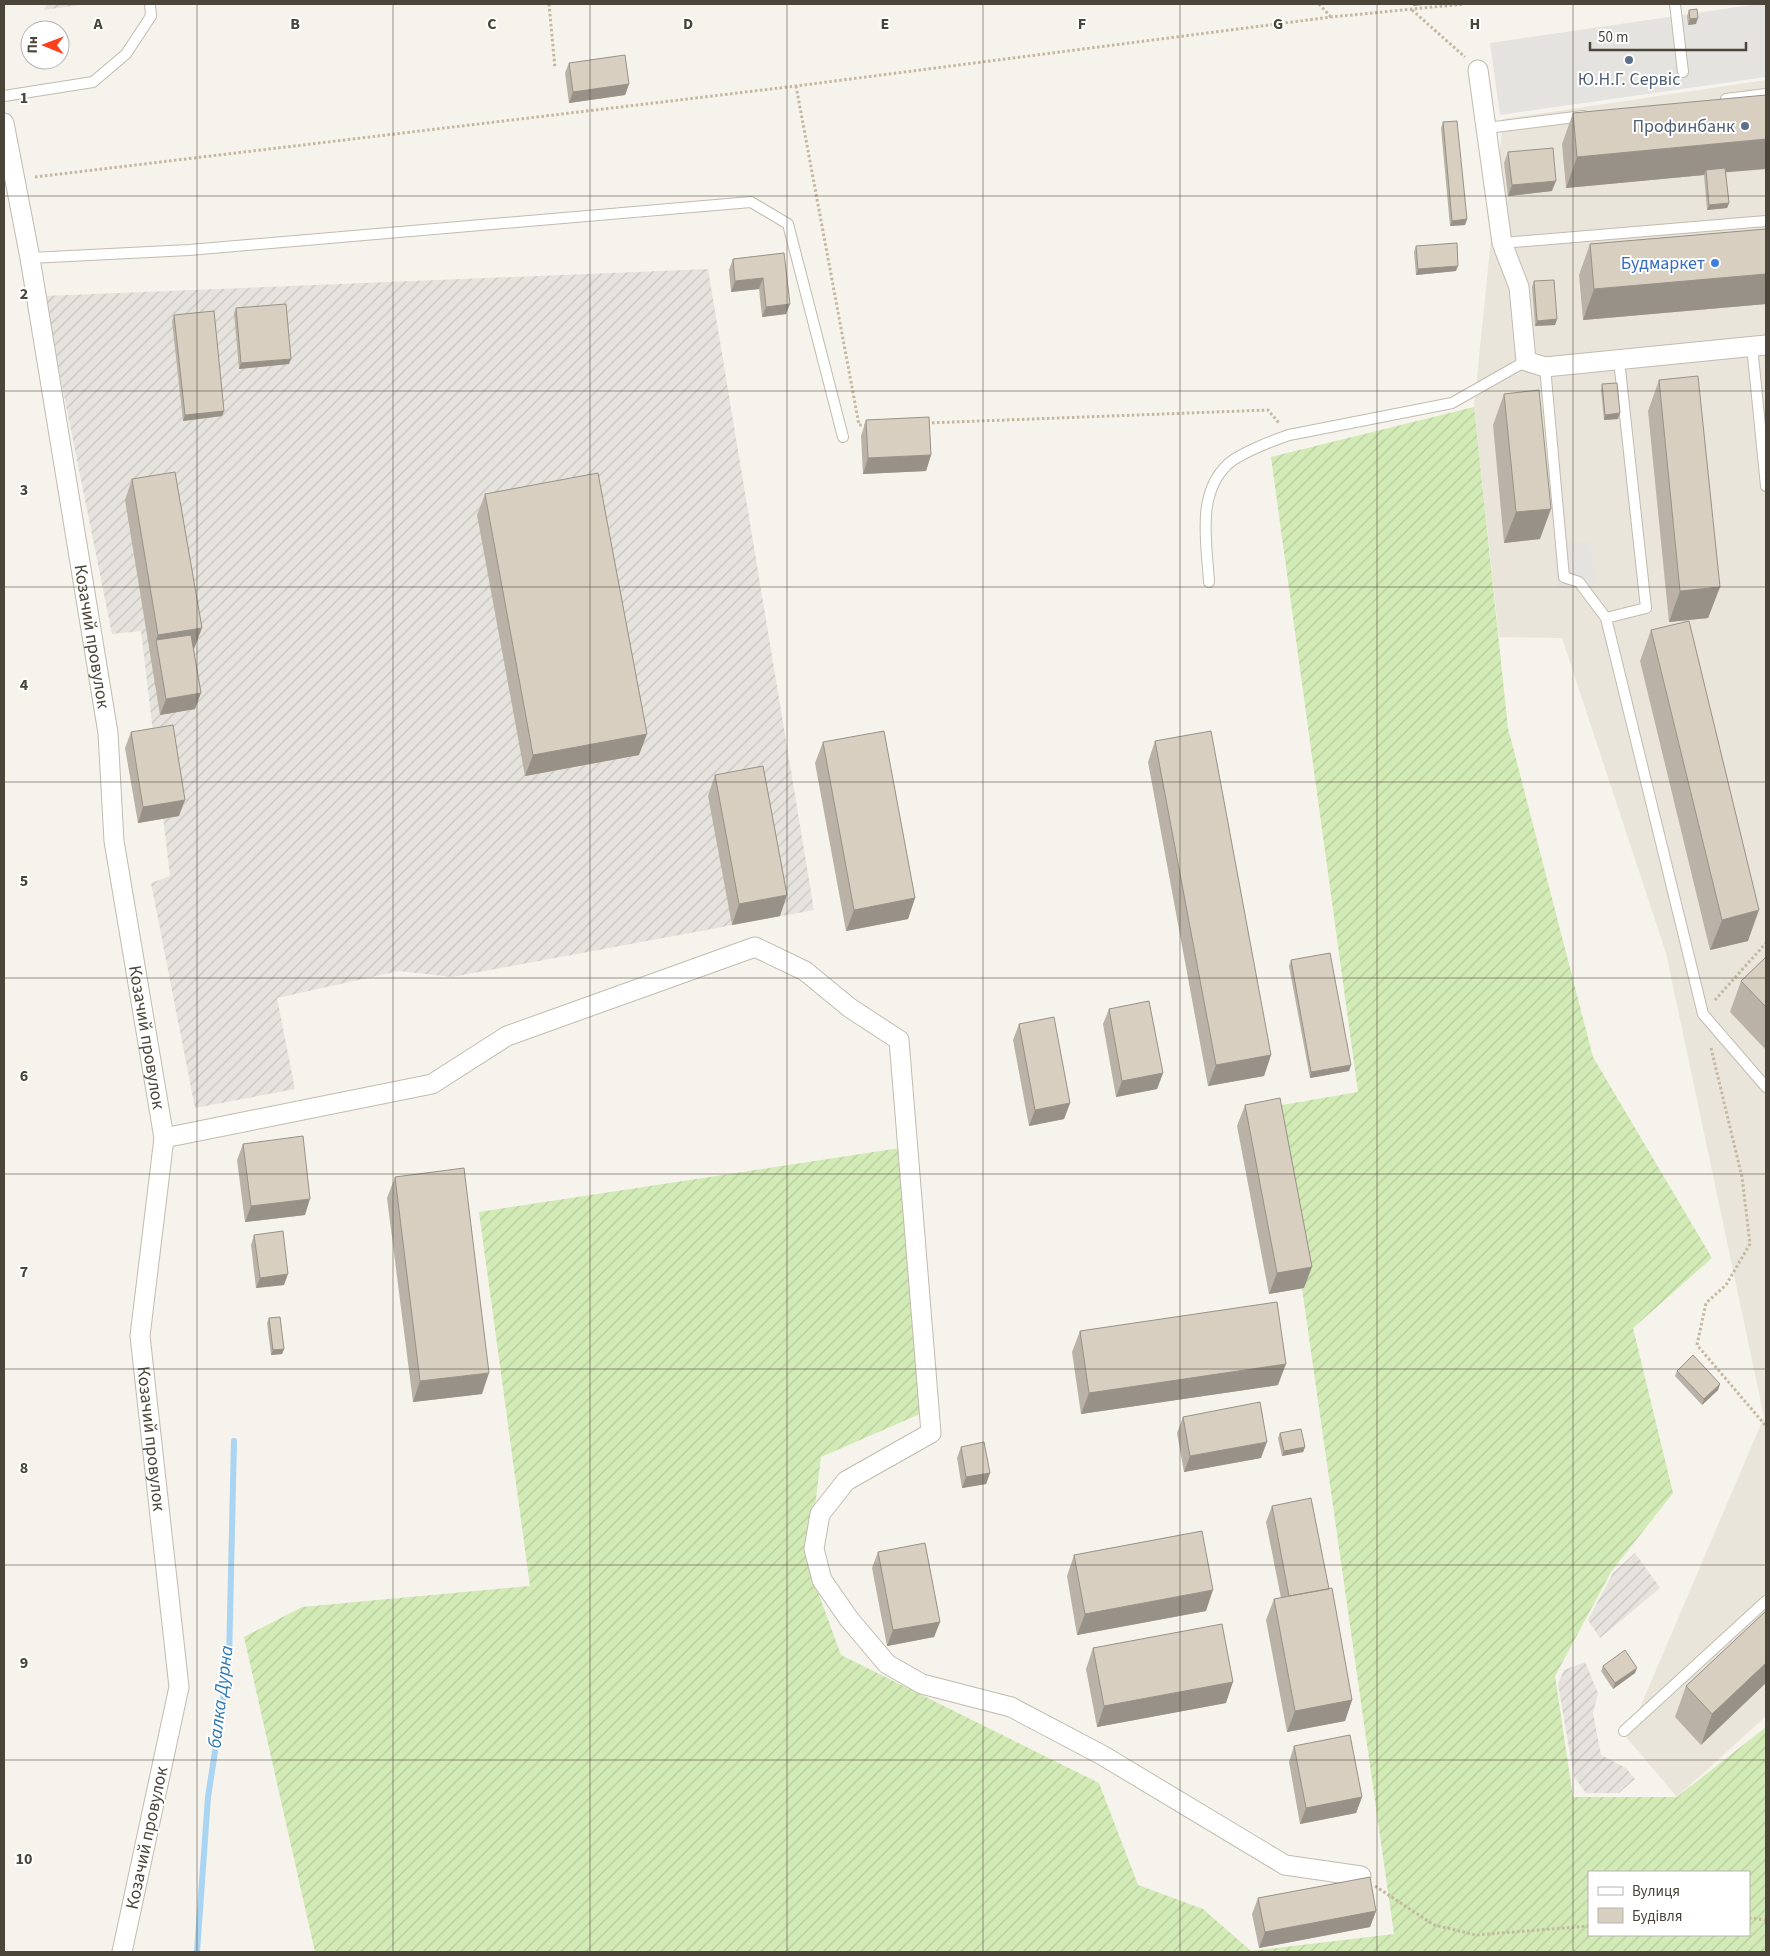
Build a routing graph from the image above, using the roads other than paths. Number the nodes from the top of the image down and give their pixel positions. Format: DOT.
graph roads {
  1 [pos="150,4"];
  2 [pos="1674,4"];
  3 [pos="1478,70"];
  4 [pos="1683,72"];
  5 [pos="1766,94"];
  6 [pos="4,96"];
  7 [pos="1718,100"];
  8 [pos="1593,115"];
  9 [pos="4,122"];
  10 [pos="1487,128"];
  11 [pos="1766,221"];
  12 [pos="1502,243"];
  13 [pos="30,258"];
  14 [pos="1759,346"];
  15 [pos="1526,360"];
  16 [pos="1619,360"];
  17 [pos="1545,367"];
  18 [pos="843,437"];
  19 [pos="1766,486"];
  20 [pos="1209,582"];
  21 [pos="1606,618"];
  22 [pos="1766,1087"];
  23 [pos="164,1138"];
  24 [pos="1766,1601"];
  25 [pos="1624,1731"];
  26 [pos="1361,1876"];
  27 [pos="122,1952"];
  1 -- 6 [label="lane"];
  2 -- 4 [label="lane"];
  3 -- 10 [label="street"];
  5 -- 7 [label="lane"];
  8 -- 10 [label="lane"];
  9 -- 13 [label="street, Козачий провулок"];
  10 -- 12 [label="street"];
  11 -- 12 [label="lane"];
  12 -- 15 [label="street"];
  13 -- 18 [label="lane"];
  13 -- 23 [label="street, Козачий провулок"];
  14 -- 16 [label="street"];
  14 -- 19 [label="lane"];
  15 -- 17 [label="street"];
  15 -- 20 [label="lane"];
  16 -- 17 [label="street"];
  16 -- 21 [label="lane"];
  17 -- 21 [label="lane"];
  21 -- 22 [label="lane"];
  23 -- 26 [label="street"];
  23 -- 27 [label="street, Козачий провулок"];
  24 -- 25 [label="lane"];
}
